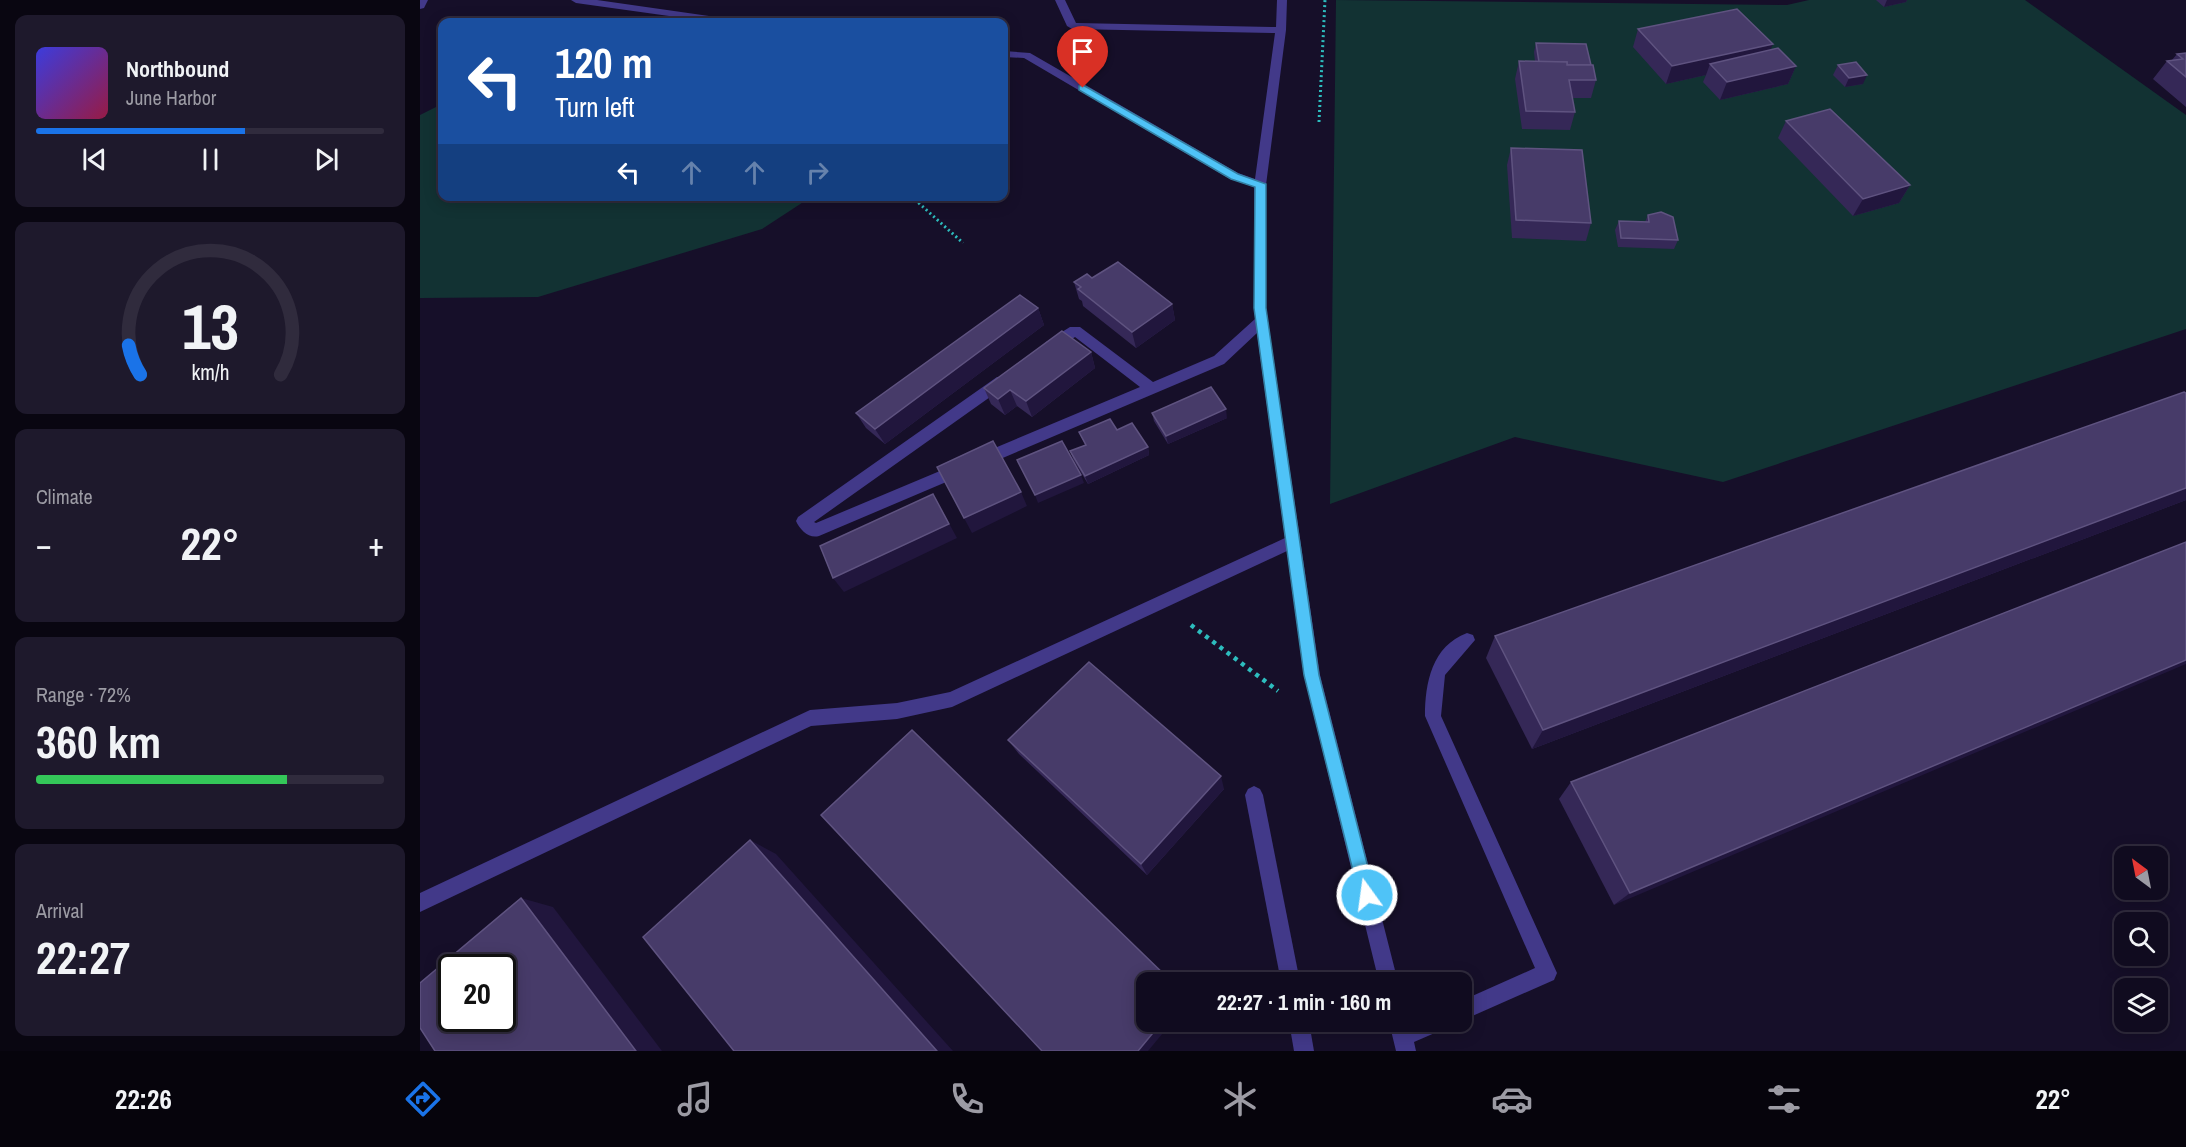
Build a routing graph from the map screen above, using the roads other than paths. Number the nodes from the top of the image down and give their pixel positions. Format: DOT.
graph roads {
  1 [pos="423,0"];
  2 [pos="576,0"];
  3 [pos="1060,0"];
  4 [pos="1282,0"];
  5 [pos="420,6"];
  6 [pos="702,18"];
  7 [pos="1281,30"];
  8 [pos="1008,54"];
  9 [pos="1260,184"];
  10 [pos="1262,320"];
  11 [pos="1036,357"];
  12 [pos="1017,371"];
  13 [pos="1151,388"];
  14 [pos="1292,542"];
  15 [pos="1467,640"];
  16 [pos="1254,795"];
  17 [pos="420,903"];
  18 [pos="1289,972"];
  19 [pos="1386,972"];
  20 [pos="1472,1006"];
  21 [pos="1301,1032"];
  22 [pos="1304,1051"];
  1 -- 5 [label="lane"];
  2 -- 6 [label="lane"];
  3 -- 7 [label="lane"];
  4 -- 7 [label="lane"];
  7 -- 9 [label="lane"];
  8 -- 9 [label="lane"];
  9 -- 10 [label="lane"];
  10 -- 13 [label="lane"];
  10 -- 14 [label="lane"];
  11 -- 13 [label="lane"];
  12 -- 13 [label="lane"];
  14 -- 17 [label="lane"];
  14 -- 19 [label="lane"];
  15 -- 20 [label="lane"];
  16 -- 18 [label="lane"];
  21 -- 22 [label="lane"];
}
